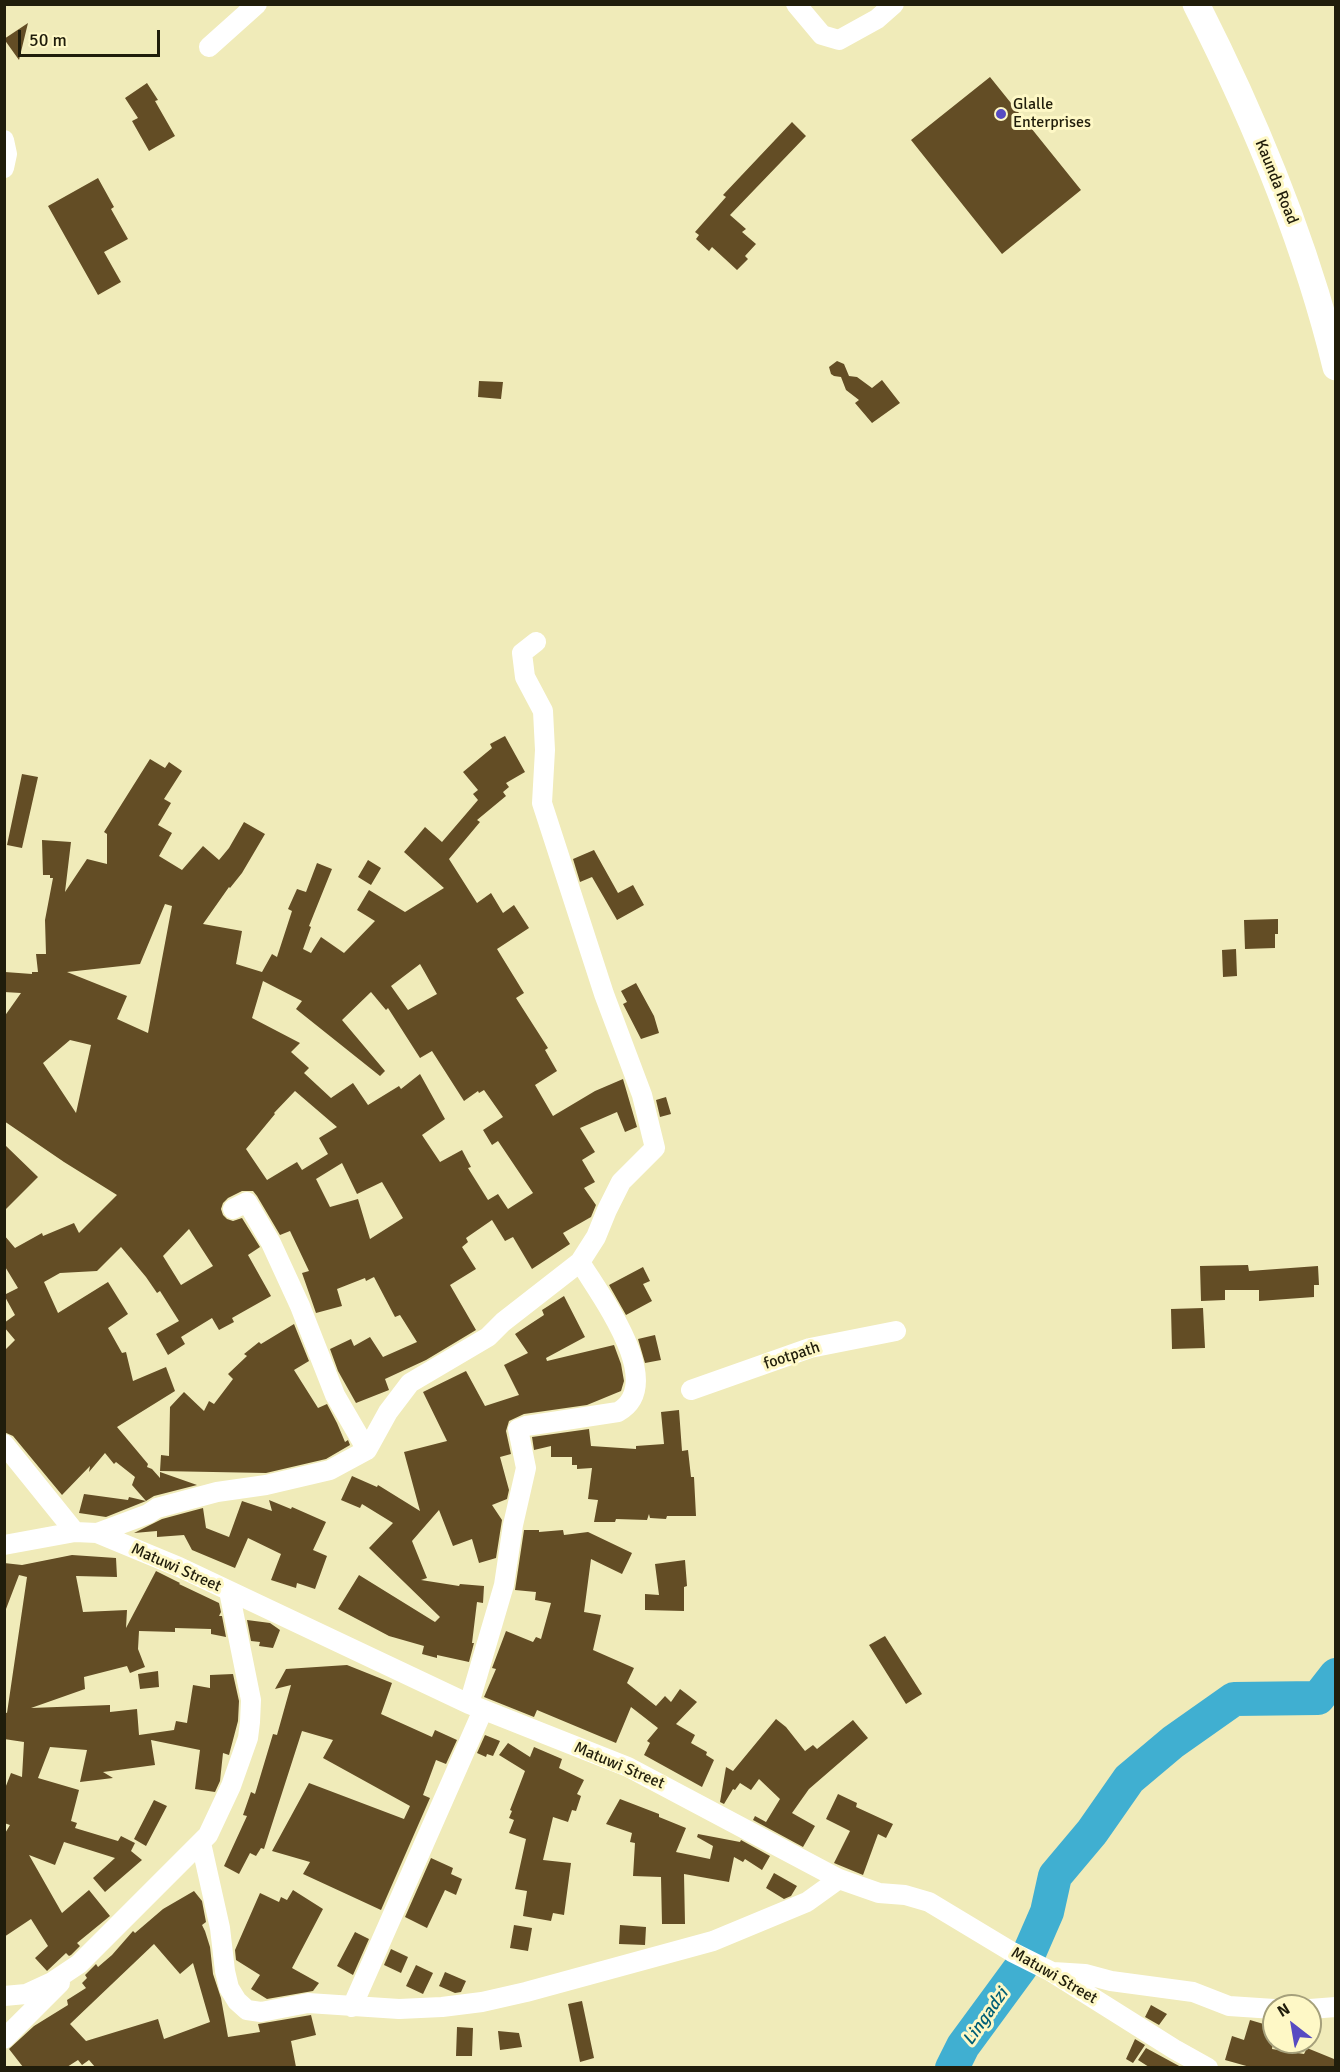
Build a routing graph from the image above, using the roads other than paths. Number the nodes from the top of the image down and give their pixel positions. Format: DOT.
graph roads {
  1 [pos="257,4"];
  2 [pos="796,4"];
  3 [pos="894,4"];
  4 [pos="1196,4"];
  5 [pos="209,47"];
  6 [pos="4,140"];
  7 [pos="4,168"];
  8 [pos="1335,367"];
  9 [pos="536,642"];
  10 [pos="233,1209"];
  11 [pos="580,1262"];
  12 [pos="896,1331"];
  13 [pos="691,1390"];
  14 [pos="4,1444"];
  15 [pos="367,1450"];
  16 [pos="75,1532"];
  17 [pos="97,1533"];
  18 [pos="4,1545"];
  19 [pos="229,1592"];
  20 [pos="476,1707"];
  21 [pos="201,1843"];
  22 [pos="839,1879"];
  23 [pos="79,1964"];
  24 [pos="1050,1971"];
  25 [pos="4,1996"];
  26 [pos="352,2007"];
  27 [pos="1262,2008"];
  28 [pos="4,2039"];
  29 [pos="1208,2067"];
  1 -- 5 [label="street"];
  2 -- 3 [label="street"];
  4 -- 8 [label="main road, Kaunda Road"];
  6 -- 7 [label="street"];
  9 -- 11 [label="street"];
  10 -- 15 [label="street"];
  11 -- 15 [label="street"];
  11 -- 20 [label="street"];
  12 -- 13 [label="street, footpath"];
  14 -- 16 [label="street"];
  15 -- 17 [label="street"];
  16 -- 17 [label="street, Matuwi Street"];
  16 -- 18 [label="street, Matuwi Street"];
  17 -- 19 [label="street, Matuwi Street"];
  19 -- 20 [label="street, Matuwi Street"];
  19 -- 21 [label="street"];
  20 -- 22 [label="street, Matuwi Street"];
  20 -- 26 [label="street"];
  21 -- 23 [label="street"];
  21 -- 26 [label="street"];
  22 -- 24 [label="street, Matuwi Street"];
  22 -- 26 [label="street"];
  23 -- 25 [label="street"];
  23 -- 28 [label="street"];
  24 -- 27 [label="street"];
  24 -- 29 [label="street, Matuwi Street"];
}
